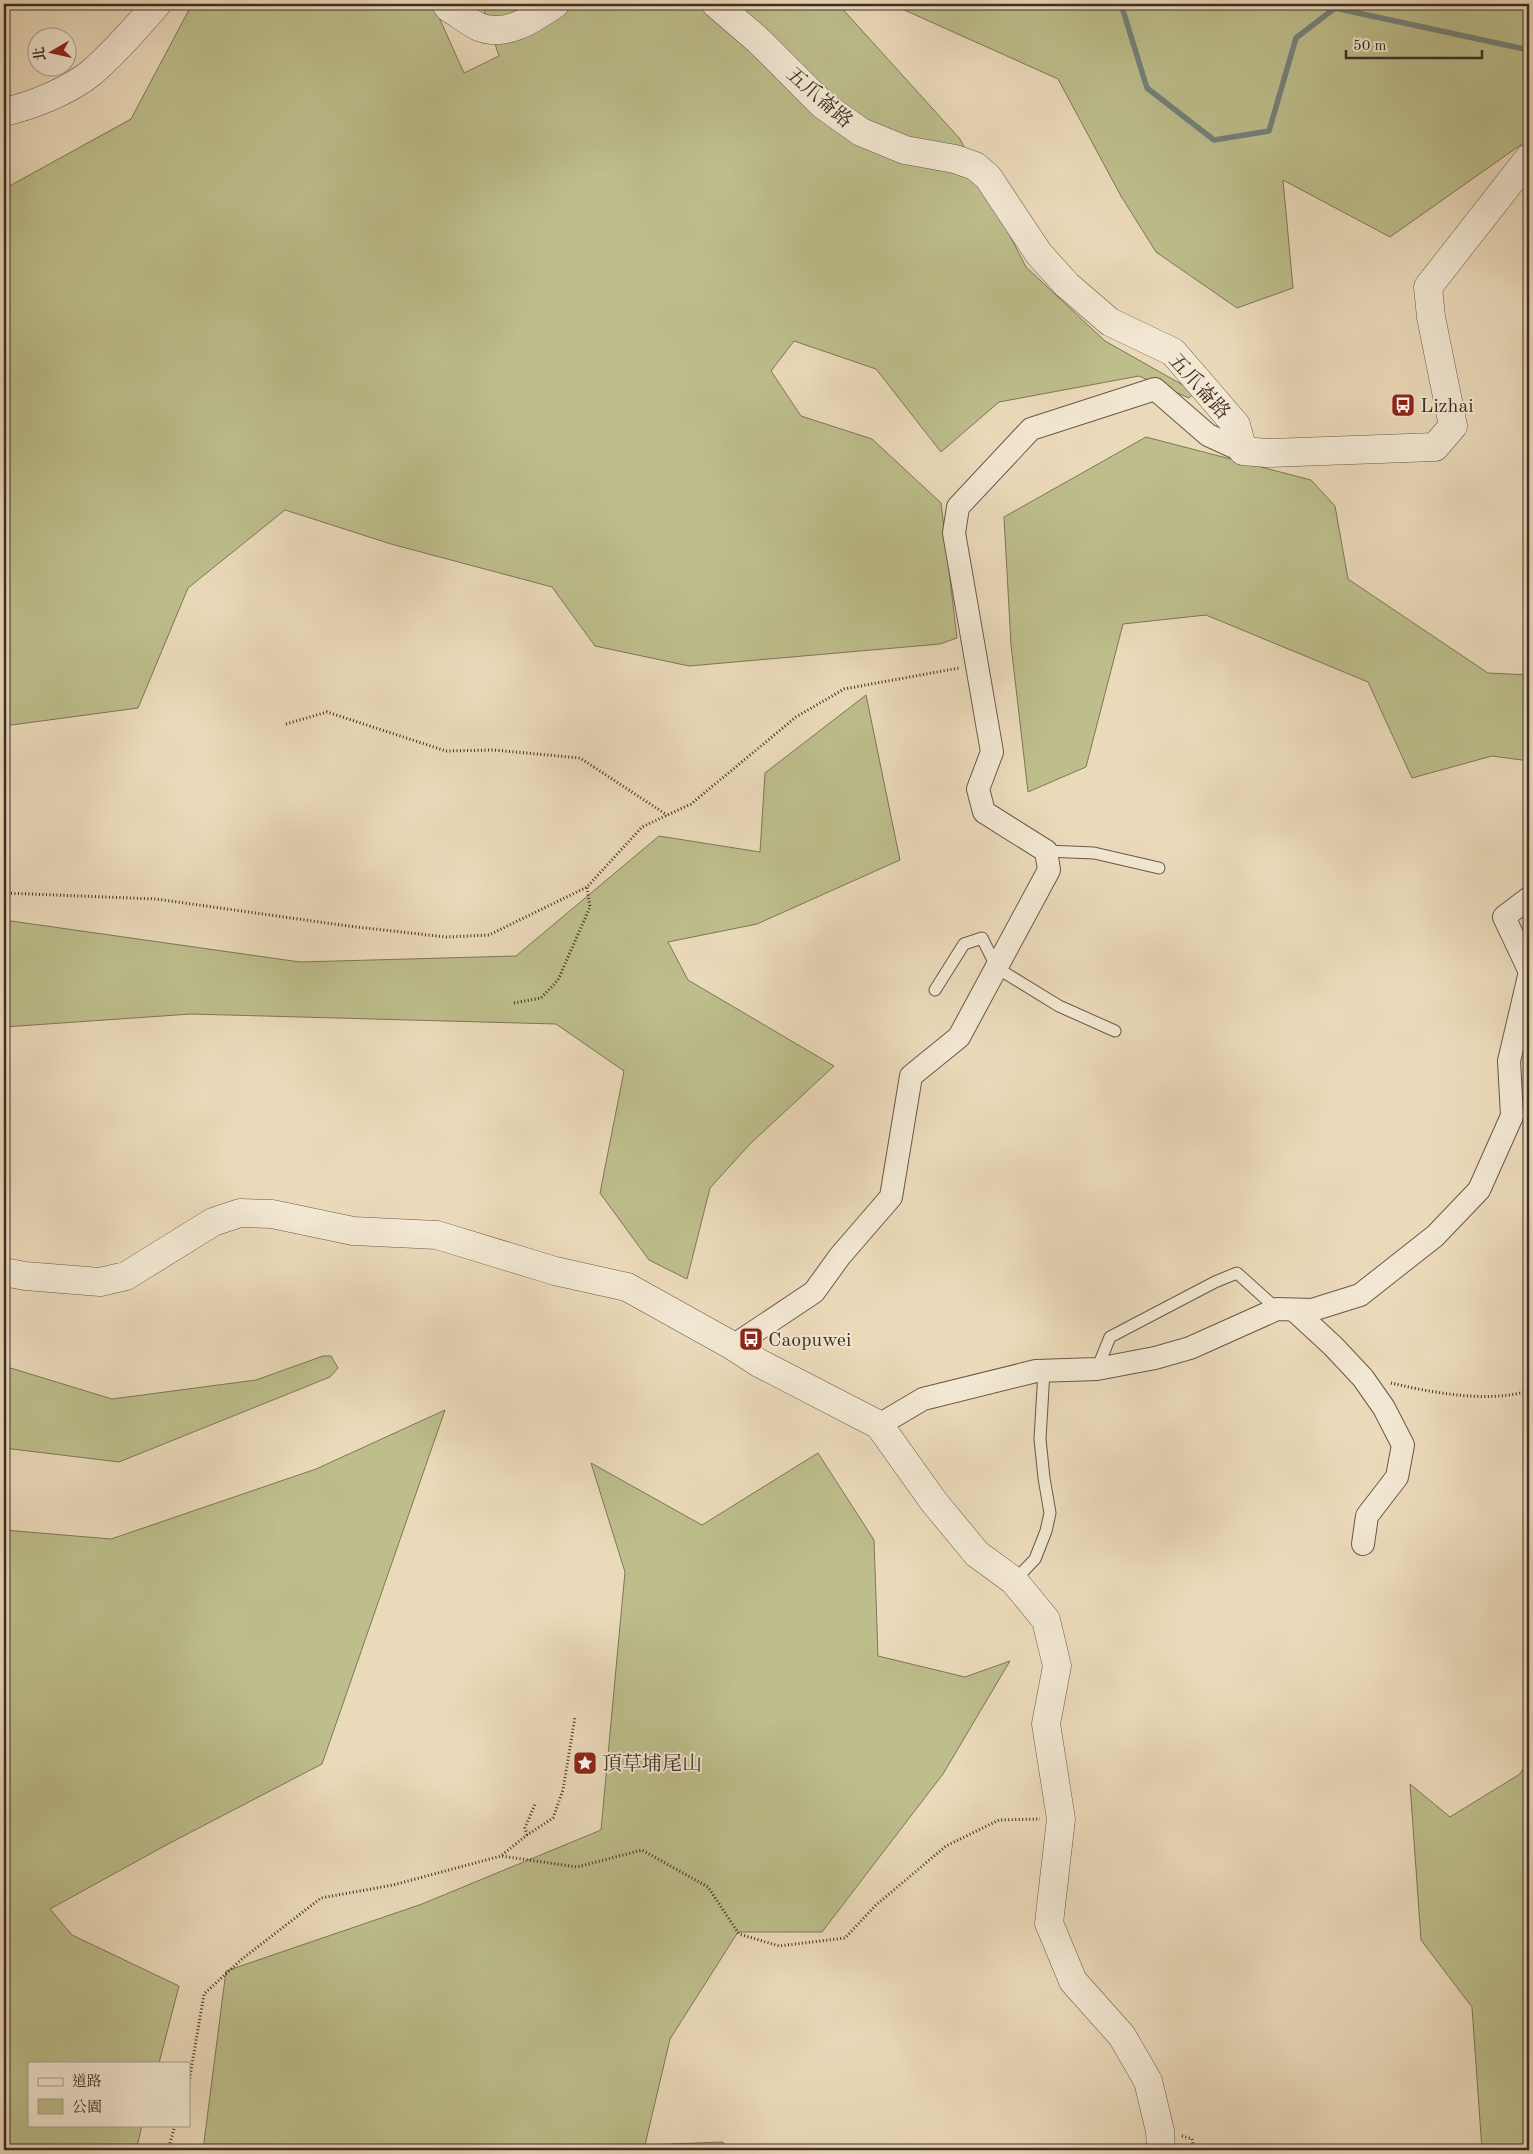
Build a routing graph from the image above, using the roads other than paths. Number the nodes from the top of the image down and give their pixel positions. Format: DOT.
graph roads {
  1 [pos="157,4"];
  2 [pos="446,4"];
  3 [pos="555,4"];
  4 [pos="716,4"];
  5 [pos="4,112"];
  6 [pos="1529,158"];
  7 [pos="1244,451"];
  8 [pos="1046,851"];
  9 [pos="1159,868"];
  10 [pos="1529,898"];
  11 [pos="997,968"];
  12 [pos="1529,970"];
  13 [pos="1529,976"];
  14 [pos="935,990"];
  15 [pos="1115,1031"];
  16 [pos="4,1272"];
  17 [pos="1285,1309"];
  18 [pos="734,1346"];
  19 [pos="1097,1369"];
  20 [pos="1044,1371"];
  21 [pos="879,1425"];
  22 [pos="1363,1544"];
  23 [pos="1014,1581"];
  24 [pos="1161,2150"];
  1 -- 5 [label="street"];
  2 -- 3 [label="street"];
  4 -- 7 [label="street, 五爪崙路"];
  6 -- 7 [label="street"];
  7 -- 8 [label="street"];
  8 -- 9 [label="lane"];
  8 -- 11 [label="street"];
  10 -- 12 [label="street"];
  11 -- 14 [label="lane"];
  11 -- 15 [label="lane"];
  11 -- 18 [label="street"];
  13 -- 17 [label="street"];
  16 -- 18 [label="street"];
  17 -- 19 [label="street"];
  17 -- 19 [label="lane"];
  17 -- 22 [label="street"];
  18 -- 21 [label="street"];
  19 -- 20 [label="street"];
  20 -- 21 [label="street"];
  20 -- 23 [label="lane"];
  21 -- 23 [label="street"];
  23 -- 24 [label="street"];
}
